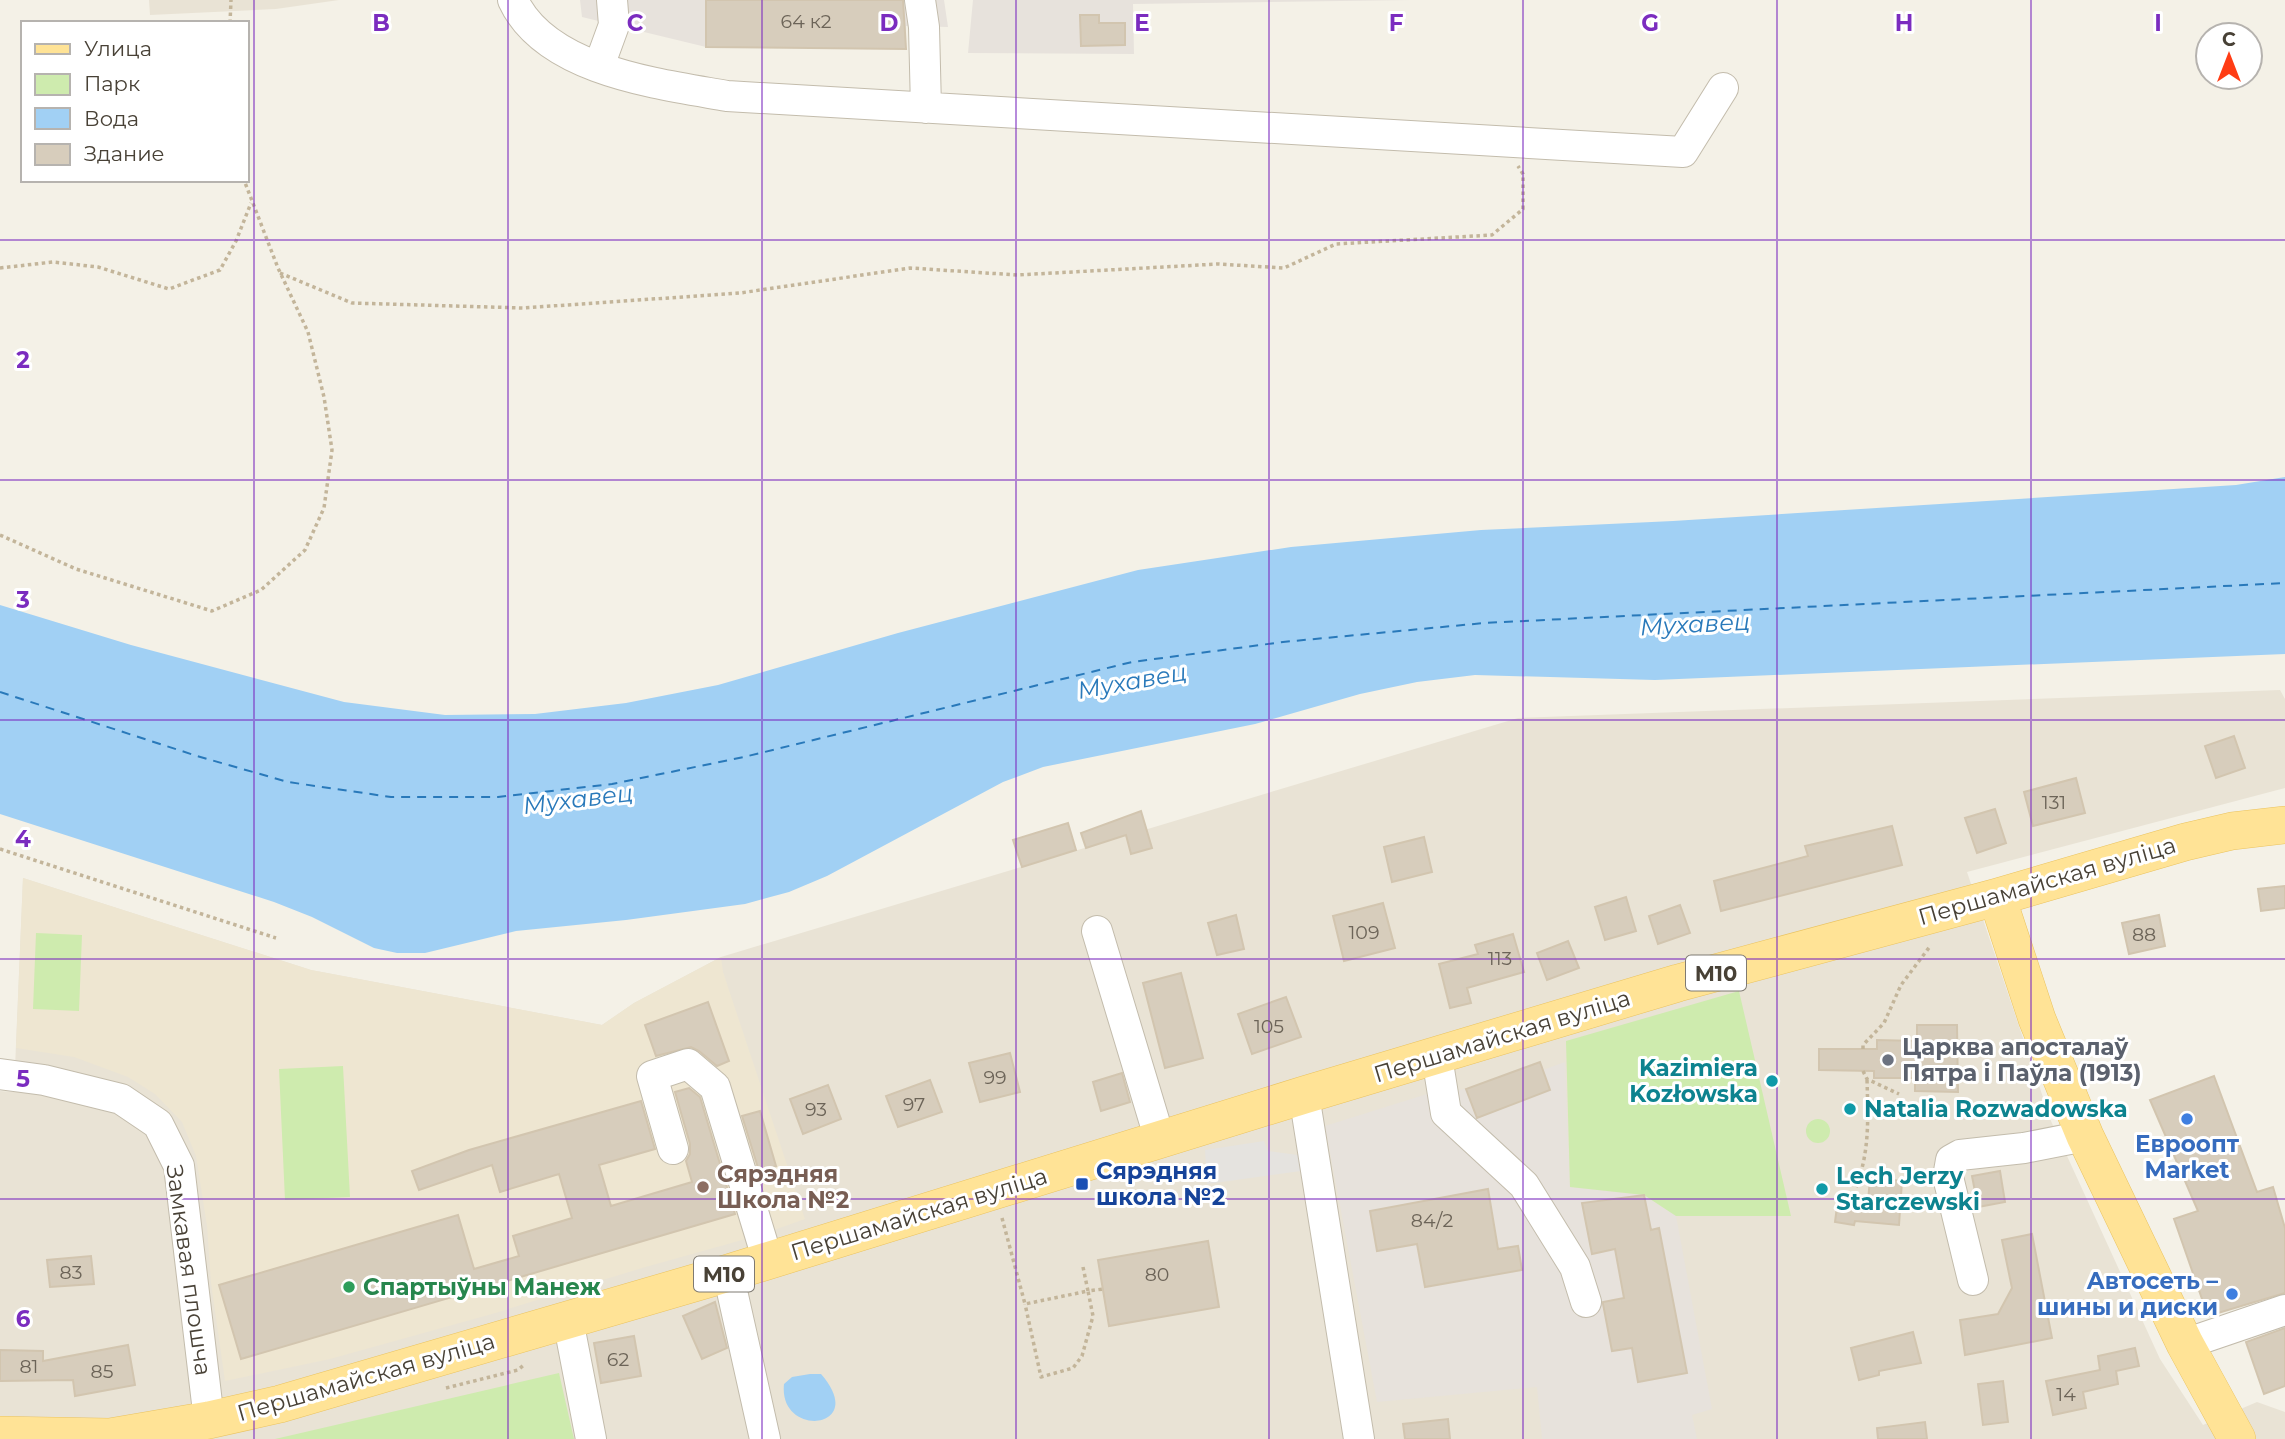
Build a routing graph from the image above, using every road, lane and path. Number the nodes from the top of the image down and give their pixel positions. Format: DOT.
graph roads {
  1 [pos="231,0"];
  2 [pos="513,0"];
  3 [pos="612,0"];
  4 [pos="920,0"];
  5 [pos="230,21"];
  6 [pos="598,66"];
  7 [pos="1723,89"];
  8 [pos="926,108"];
  9 [pos="1504,142"];
  10 [pos="245,182"];
  11 [pos="251,203"];
  12 [pos="0,268"];
  13 [pos="280,273"];
  14 [pos="0,535"];
  15 [pos="2285,825"];
  16 [pos="0,849"];
  17 [pos="1997,897"];
  18 [pos="1097,931"];
  19 [pos="1929,937"];
  20 [pos="276,938"];
  21 [pos="1863,1049"];
  22 [pos="1437,1056"];
  23 [pos="1863,1071"];
  24 [pos="0,1074"];
  25 [pos="1867,1079"];
  26 [pos="1899,1094"];
  27 [pos="1304,1095"];
  28 [pos="2085,1136"];
  29 [pos="1160,1140"];
  30 [pos="673,1149"];
  31 [pos="1856,1187"];
  32 [pos="999,1210"];
  33 [pos="768,1261"];
  34 [pos="1083,1267"];
  35 [pos="725,1274"];
  36 [pos="1973,1280"];
  37 [pos="1103,1289"];
  38 [pos="1088,1291"];
  39 [pos="1586,1303"];
  40 [pos="1024,1304"];
  41 [pos="2285,1310"];
  42 [pos="568,1320"];
  43 [pos="2185,1344"];
  44 [pos="209,1420"];
  45 [pos="0,1435"];
  46 [pos="2235,1437"];
  47 [pos="110,1438"];
  48 [pos="591,1439"];
  49 [pos="765,1439"];
  50 [pos="1359,1439"];
  1 -- 5 [label="path"];
  2 -- 6 [label="street"];
  3 -- 6 [label="street"];
  4 -- 8 [label="street"];
  6 -- 8 [label="street"];
  7 -- 9 [label="street"];
  8 -- 9 [label="street"];
  9 -- 13 [label="path"];
  10 -- 11 [label="path"];
  11 -- 12 [label="path"];
  11 -- 13 [label="path"];
  13 -- 14 [label="path"];
  15 -- 17 [label="main road, Першамайская вуліца / М10"];
  16 -- 20 [label="path"];
  17 -- 22 [label="main road, Першамайская вуліца / М10"];
  17 -- 28 [label="main road"];
  18 -- 29 [label="street"];
  19 -- 21 [label="path"];
  22 -- 27 [label="main road, Першамайская вуліца / М10"];
  22 -- 39 [label="street"];
  23 -- 25 [label="path"];
  24 -- 44 [label="street, Замкавая плошча"];
  25 -- 26 [label="path"];
  25 -- 31 [label="path"];
  27 -- 29 [label="main road, Першамайская вуліца / М10"];
  27 -- 50 [label="street"];
  28 -- 36 [label="street"];
  28 -- 43 [label="main road"];
  29 -- 33 [label="main road, Першамайская вуліца / М10"];
  30 -- 33 [label="street"];
  32 -- 40 [label="path"];
  33 -- 35 [label="main road, Першамайская вуліца / М10"];
  34 -- 38 [label="path"];
  35 -- 42 [label="main road, Першамайская вуліца / М10"];
  35 -- 49 [label="street"];
  37 -- 38 [label="path"];
  38 -- 40 [label="path"];
  38 -- 40 [label="path"];
  41 -- 43 [label="street"];
  42 -- 44 [label="main road, Першамайская вуліца / М10"];
  42 -- 48 [label="street"];
  43 -- 46 [label="main road"];
  44 -- 47 [label="main road, Першамайская вуліца / М10"];
  45 -- 47 [label="main road, Першамайская вуліца / М10"];
}
